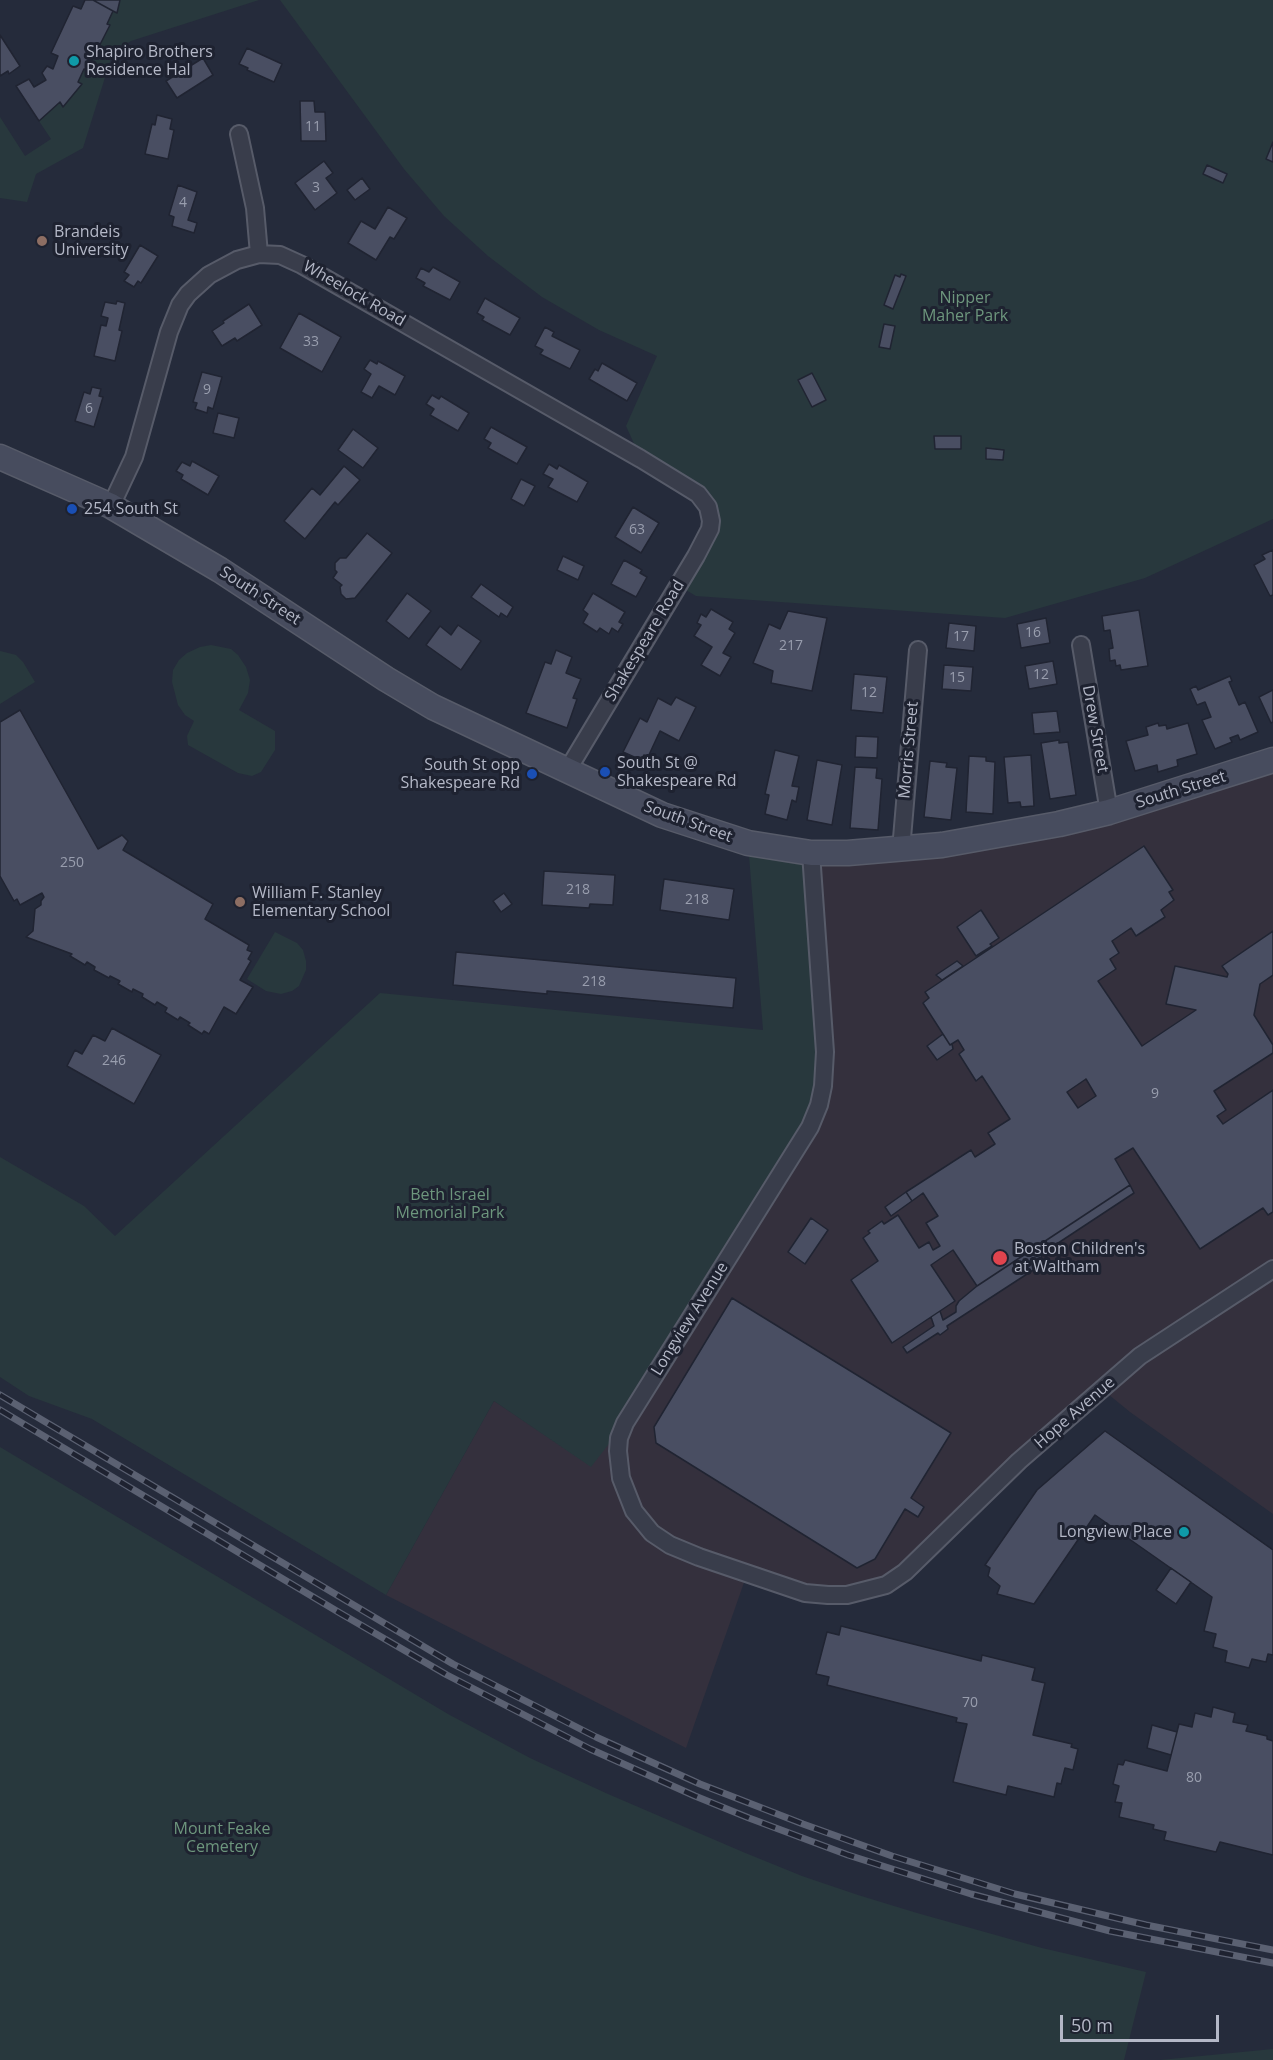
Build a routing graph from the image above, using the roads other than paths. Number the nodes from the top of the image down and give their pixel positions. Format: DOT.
graph roads {
  1 [pos="239,134"];
  2 [pos="259,254"];
  3 [pos="0,457"];
  4 [pos="111,506"];
  5 [pos="708,507"];
  6 [pos="1081,645"];
  7 [pos="918,650"];
  8 [pos="1273,760"];
  9 [pos="567,771"];
  10 [pos="1109,812"];
  11 [pos="901,849"];
  12 [pos="812,853"];
  13 [pos="1273,1269"];
  14 [pos="896,1579"];
  1 -- 2 [label="street"];
  2 -- 4 [label="street, Wheelock Road"];
  2 -- 5 [label="street, Wheelock Road"];
  3 -- 4 [label="main road, South Street"];
  4 -- 9 [label="main road, South Street"];
  5 -- 9 [label="street, Shakespeare Road"];
  6 -- 10 [label="street, Drew Street"];
  7 -- 11 [label="street, Morris Street"];
  8 -- 10 [label="main road, South Street"];
  9 -- 12 [label="main road, South Street"];
  10 -- 11 [label="main road, South Street"];
  11 -- 12 [label="main road, South Street"];
  12 -- 14 [label="street, Longview Avenue"];
  13 -- 14 [label="street, Hope Avenue"];
}
